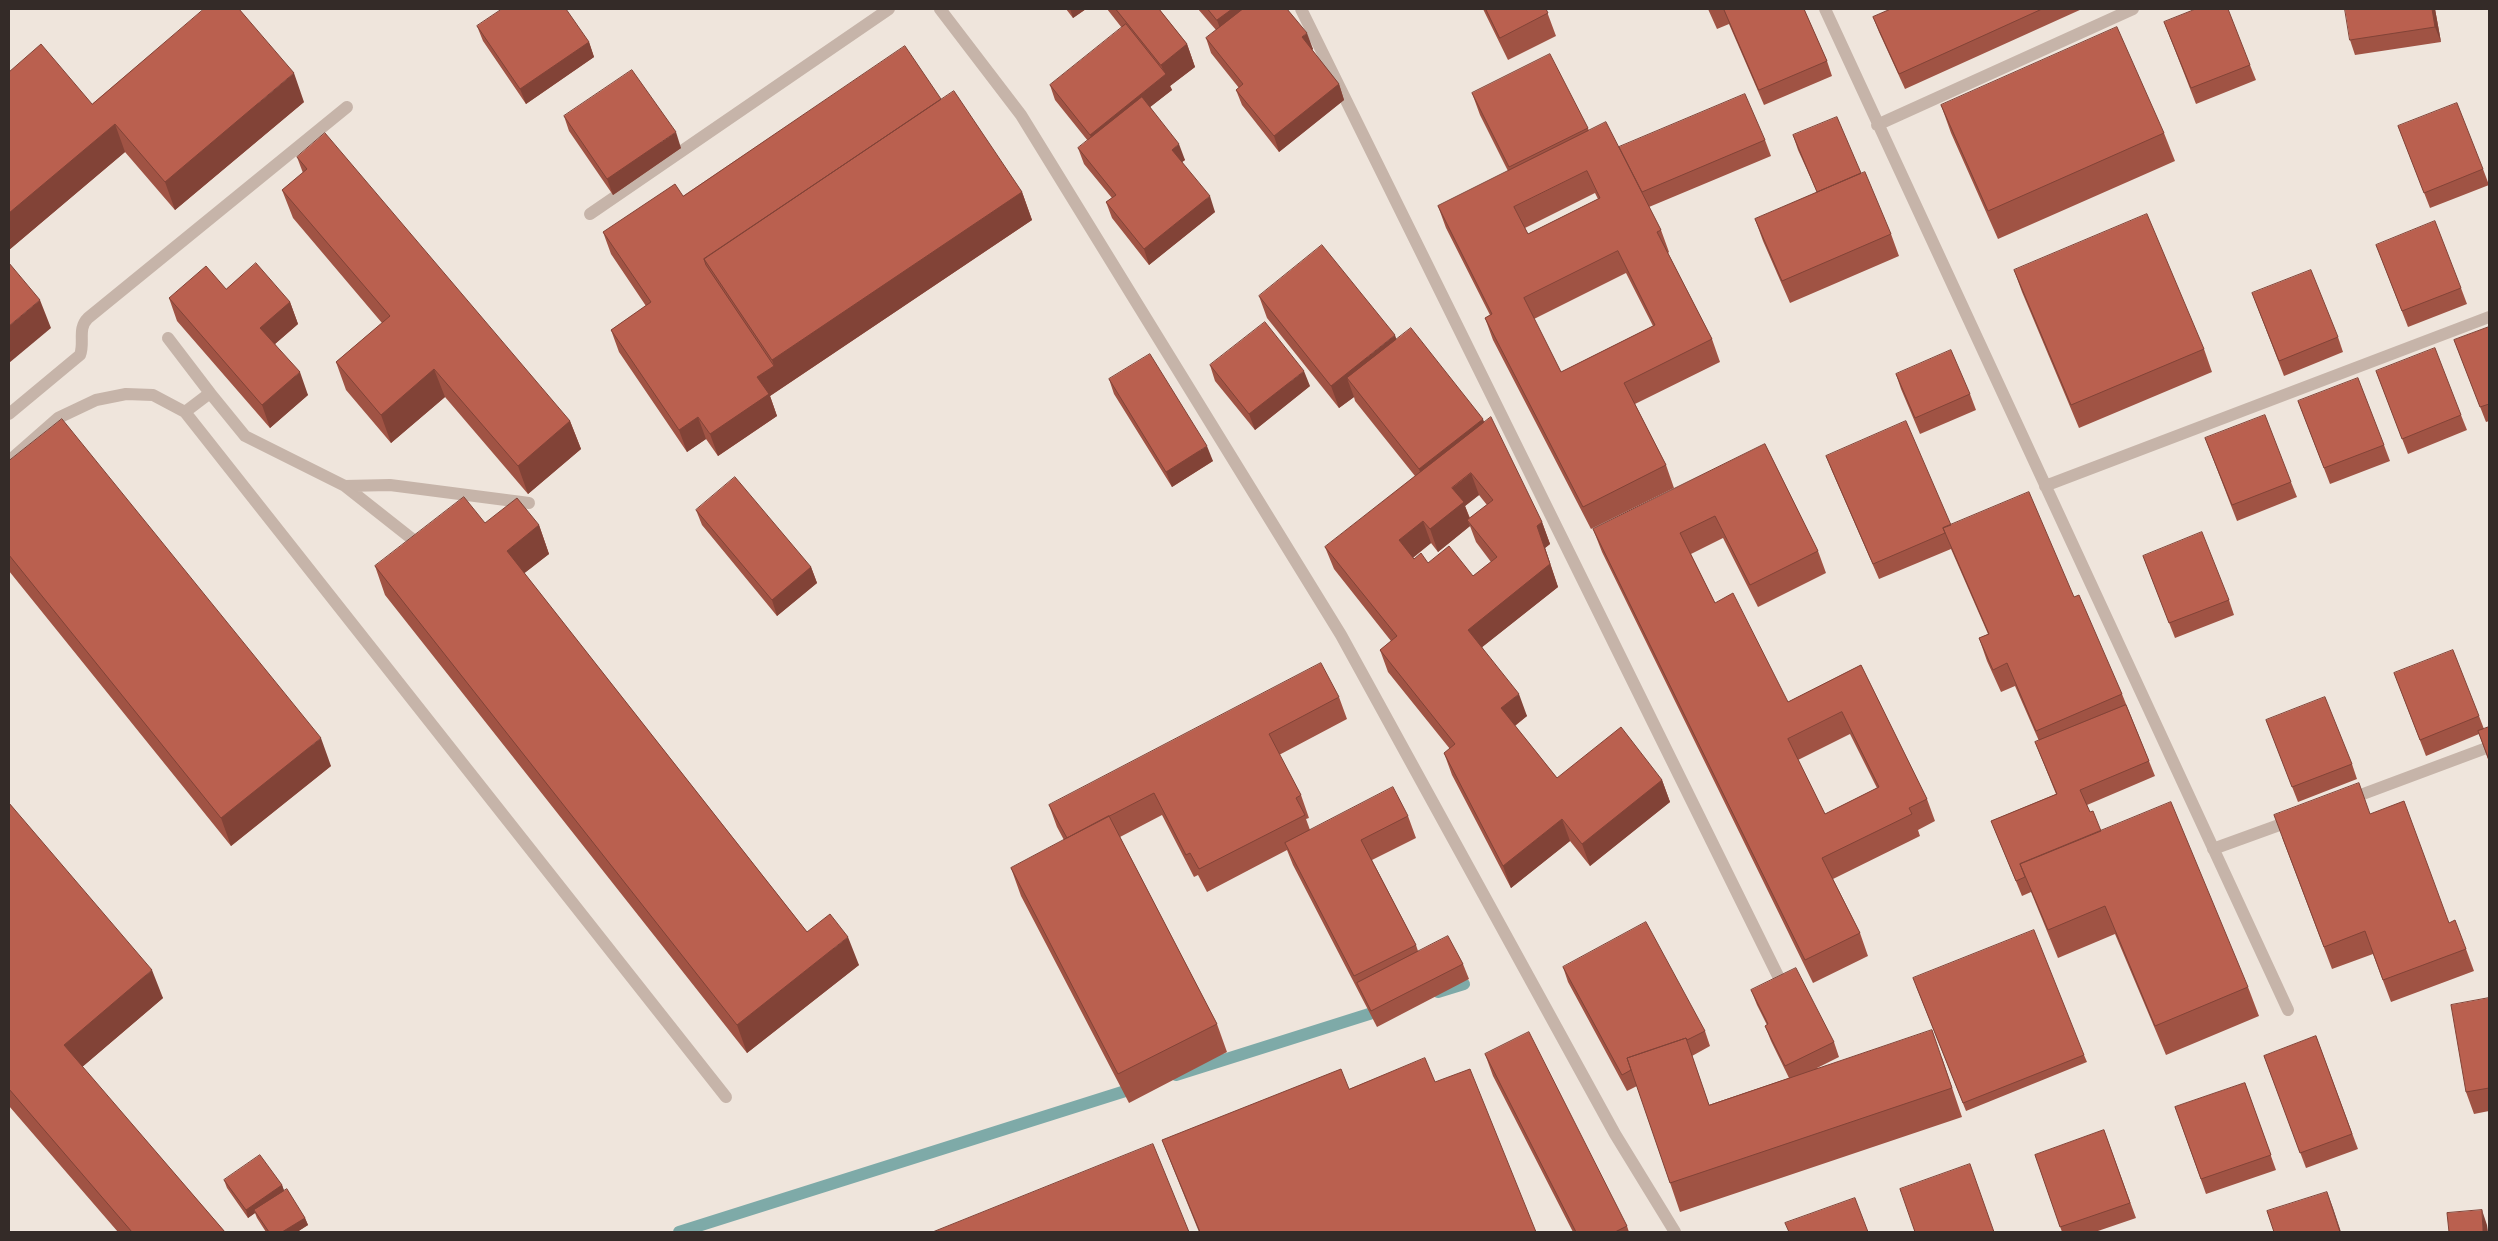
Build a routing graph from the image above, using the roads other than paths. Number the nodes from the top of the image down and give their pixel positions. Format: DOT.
graph roads {
  1 [pos="889,9"];
  2 [pos="940,9"];
  3 [pos="1301,9"];
  4 [pos="1825,9"];
  5 [pos="2133,9"];
  6 [pos="347,107"];
  7 [pos="1877,125"];
  8 [pos="590,214"];
  9 [pos="2489,317"];
  10 [pos="168,338"];
  11 [pos="210,393"];
  12 [pos="185,412"];
  13 [pos="9,414"];
  14 [pos="9,461"];
  15 [pos="344,486"];
  16 [pos="2045,486"];
  17 [pos="529,504"];
  18 [pos="421,546"];
  19 [pos="2489,747"];
  20 [pos="2333,805"];
  21 [pos="2305,815"];
  22 [pos="2213,849"];
  23 [pos="1780,980"];
  24 [pos="2288,1010"];
  25 [pos="726,1097"];
  26 [pos="1675,1232"];
  1 -- 8 [label="street"];
  2 -- 26 [label="street"];
  3 -- 23 [label="street"];
  4 -- 7 [label="street"];
  5 -- 7 [label="street"];
  6 -- 13 [label="street"];
  7 -- 16 [label="street"];
  9 -- 16 [label="street"];
  10 -- 11 [label="street"];
  11 -- 12 [label="street"];
  11 -- 15 [label="street"];
  12 -- 14 [label="street"];
  12 -- 25 [label="street"];
  15 -- 17 [label="street"];
  15 -- 18 [label="street"];
  16 -- 22 [label="street"];
  19 -- 20 [label="street"];
  21 -- 22 [label="street"];
  22 -- 24 [label="street"];
}
